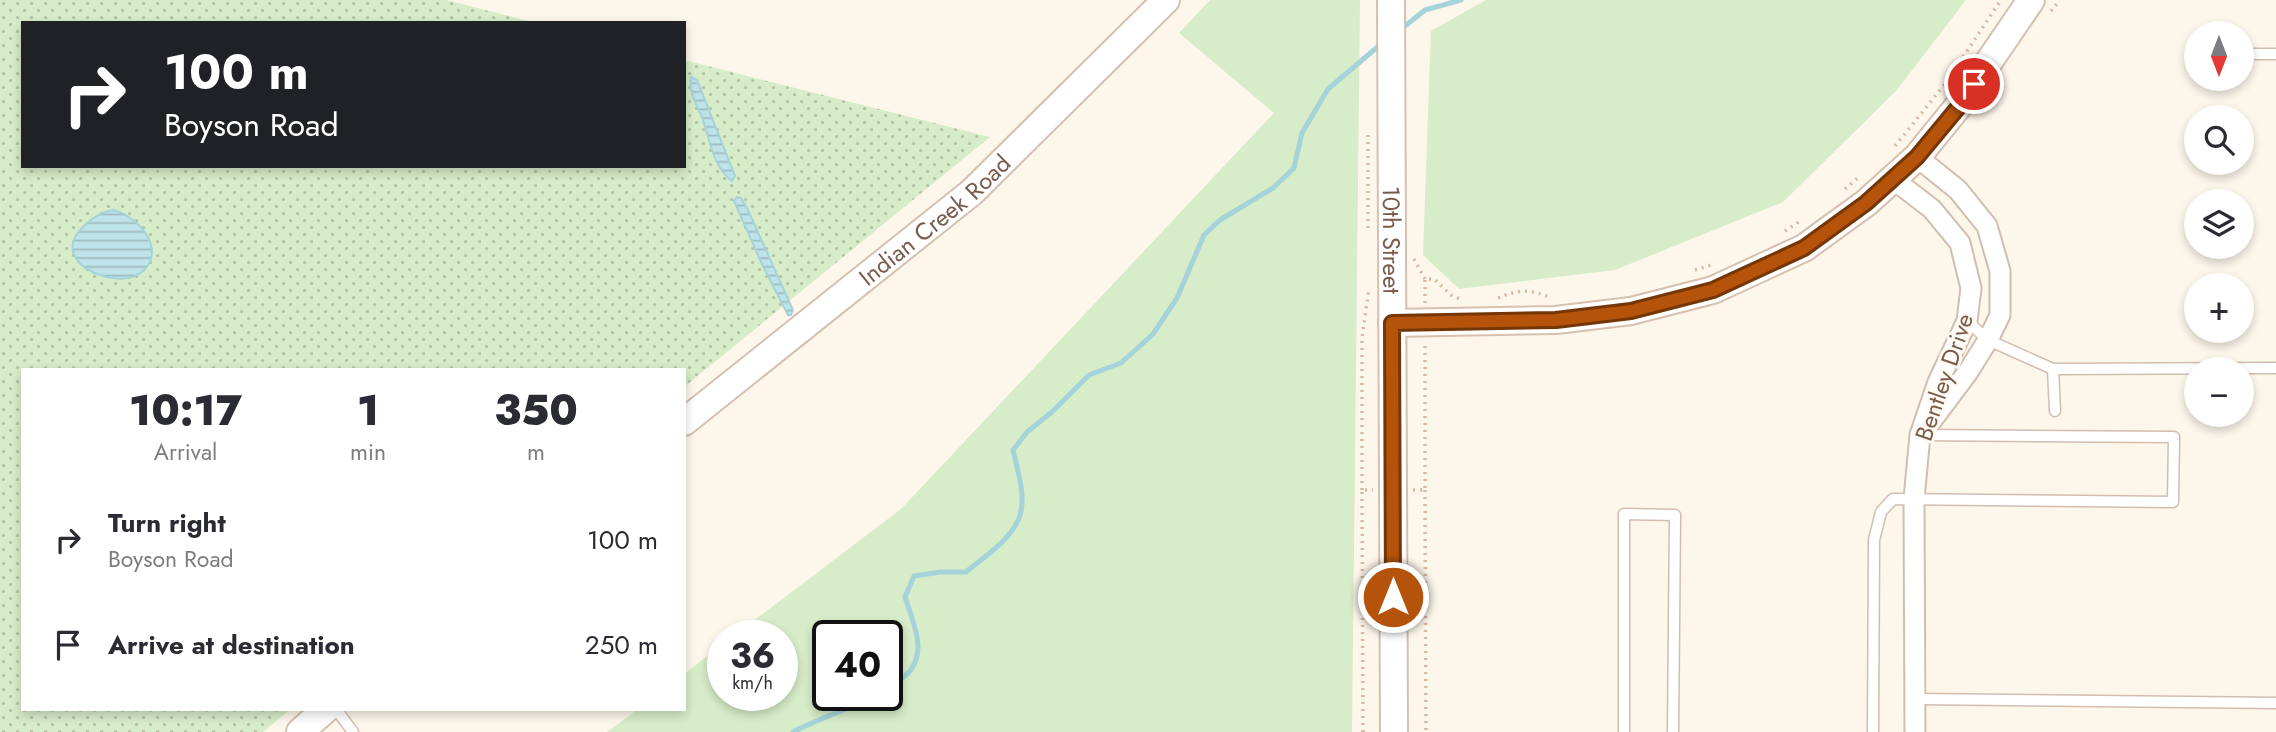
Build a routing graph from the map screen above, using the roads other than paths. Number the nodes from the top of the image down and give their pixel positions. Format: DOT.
graph roads {
  1 [pos="1167,0"];
  2 [pos="1391,0"];
  3 [pos="2031,0"];
  4 [pos="2254,54"];
  5 [pos="2276,54"];
  6 [pos="1917,157"];
  7 [pos="1893,179"];
  8 [pos="1967,321"];
  9 [pos="1392,323"];
  10 [pos="1988,340"];
  11 [pos="2276,368"];
  12 [pos="2053,369"];
  13 [pos="2055,411"];
  14 [pos="686,420"];
  15 [pos="1920,435"];
  16 [pos="1914,499"];
  17 [pos="1915,699"];
  18 [pos="2276,703"];
  19 [pos="324,711"];
  20 [pos="337,711"];
  21 [pos="300,732"];
  22 [pos="353,732"];
  23 [pos="1394,732"];
  24 [pos="1624,732"];
  25 [pos="1673,732"];
  26 [pos="1872,732"];
  27 [pos="1915,732"];
  1 -- 14 [label="street, Indian Creek Road"];
  2 -- 9 [label="street, 10th Street"];
  3 -- 6 [label="street"];
  4 -- 5 [label="lane"];
  6 -- 7 [label="street"];
  6 -- 10 [label="street"];
  7 -- 8 [label="street, Bentley Drive"];
  7 -- 9 [label="street"];
  8 -- 10 [label="lane"];
  8 -- 15 [label="street, Bentley Drive"];
  9 -- 23 [label="street, 10th Street"];
  10 -- 12 [label="lane"];
  10 -- 15 [label="street"];
  11 -- 12 [label="lane"];
  12 -- 13 [label="lane"];
  15 -- 16 [label="street, Bentley Drive"];
  15 -- 16 [label="lane"];
  16 -- 17 [label="street, Bentley Drive"];
  16 -- 26 [label="lane"];
  17 -- 18 [label="lane"];
  17 -- 27 [label="street, Bentley Drive"];
  19 -- 21 [label="street"];
  20 -- 22 [label="lane"];
  24 -- 25 [label="lane"];
}
